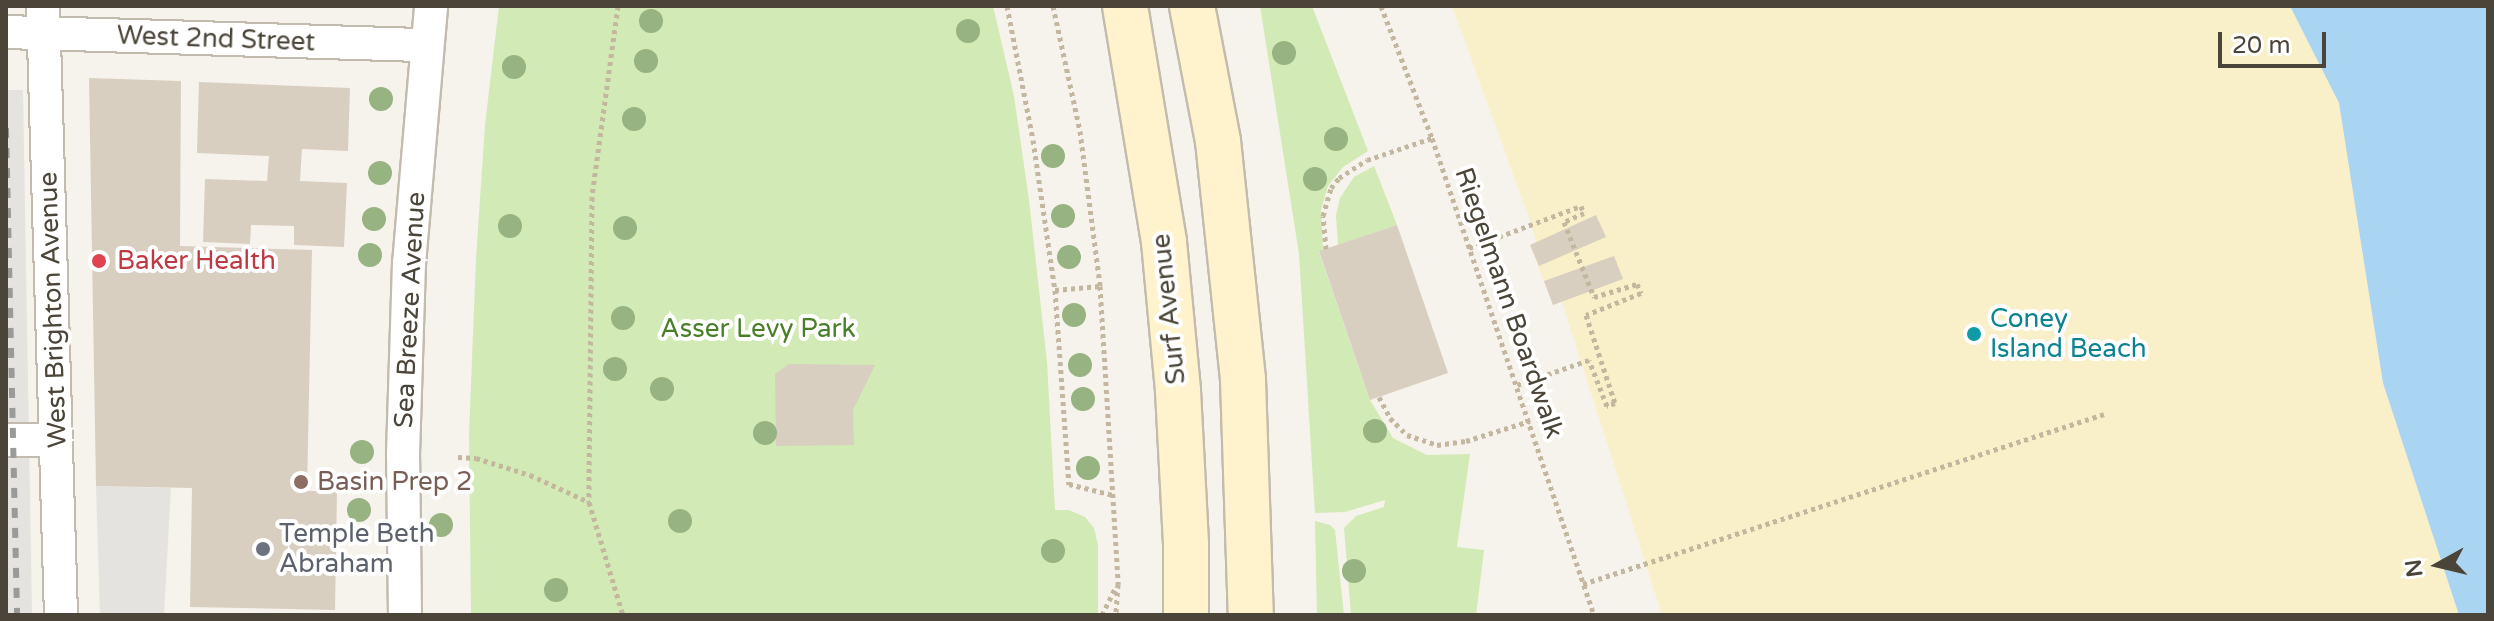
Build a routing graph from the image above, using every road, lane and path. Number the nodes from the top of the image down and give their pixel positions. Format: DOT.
graph roads {
  1 [pos="431,6"];
  2 [pos="618,6"];
  3 [pos="1007,6"];
  4 [pos="1053,6"];
  5 [pos="1125,6"];
  6 [pos="1192,6"];
  7 [pos="1381,6"];
  8 [pos="44,20"];
  9 [pos="6,32"];
  10 [pos="425,45"];
  11 [pos="1432,138"];
  12 [pos="1469,248"];
  13 [pos="1326,249"];
  14 [pos="1100,286"];
  15 [pos="1055,290"];
  16 [pos="1517,385"];
  17 [pos="1379,397"];
  18 [pos="2104,414"];
  19 [pos="1530,421"];
  20 [pos="6,440"];
  21 [pos="56,440"];
  22 [pos="458,457"];
  23 [pos="1113,495"];
  24 [pos="589,502"];
  25 [pos="1118,584"];
  26 [pos="1583,584"];
  27 [pos="61,615"];
  28 [pos="405,615"];
  29 [pos="623,615"];
  30 [pos="1102,615"];
  31 [pos="1116,615"];
  32 [pos="1186,615"];
  33 [pos="1251,615"];
  34 [pos="1594,615"];
  1 -- 10 [label="street, Sea Breeze Avenue"];
  2 -- 24 [label="path"];
  3 -- 15 [label="path"];
  4 -- 14 [label="path"];
  5 -- 32 [label="main road, Surf Avenue"];
  6 -- 33 [label="main road"];
  7 -- 11 [label="path, Riegelmann Boardwalk"];
  8 -- 9 [label="street, West 2nd Street"];
  8 -- 10 [label="street, West 2nd Street"];
  8 -- 21 [label="street, West Brighton Avenue"];
  10 -- 28 [label="street, Sea Breeze Avenue"];
  11 -- 12 [label="path, Riegelmann Boardwalk"];
  11 -- 13 [label="path"];
  12 -- 16 [label="path, Riegelmann Boardwalk"];
  12 -- 16 [label="path"];
  14 -- 15 [label="path"];
  14 -- 23 [label="path"];
  15 -- 23 [label="path"];
  16 -- 19 [label="path, Riegelmann Boardwalk"];
  17 -- 19 [label="path"];
  18 -- 26 [label="path"];
  19 -- 26 [label="path, Riegelmann Boardwalk"];
  20 -- 21 [label="street"];
  21 -- 27 [label="street, West Brighton Avenue"];
  22 -- 24 [label="path"];
  23 -- 25 [label="path"];
  24 -- 29 [label="path"];
  25 -- 30 [label="path"];
  25 -- 31 [label="path"];
  26 -- 34 [label="path, Riegelmann Boardwalk"];
}
